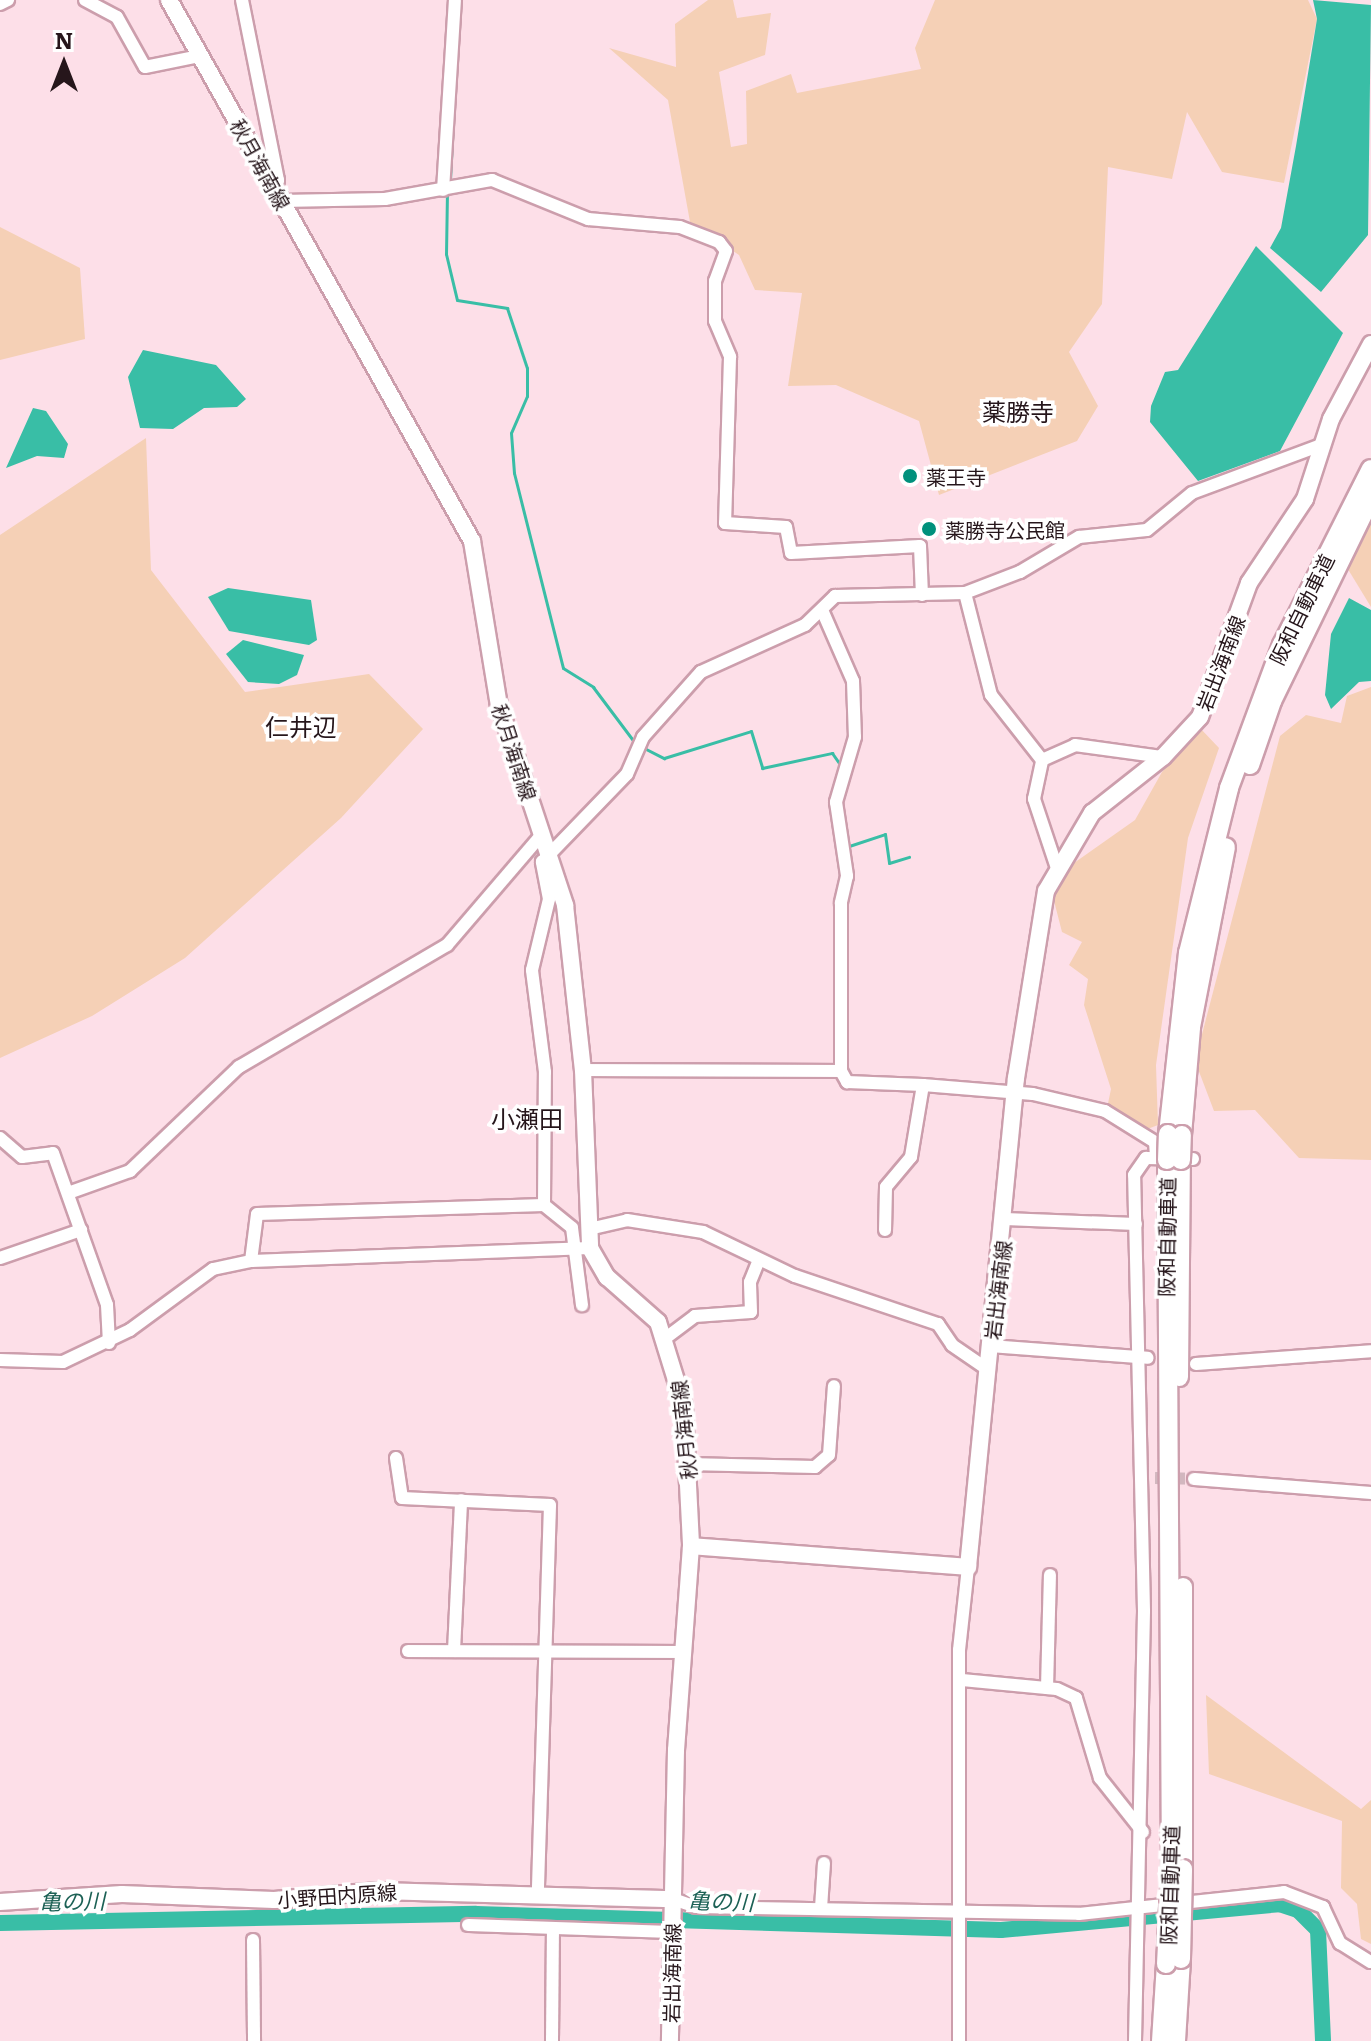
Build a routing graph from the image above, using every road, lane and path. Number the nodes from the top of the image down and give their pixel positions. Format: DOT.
graph roads {
  1 [pos="8,0"];
  2 [pos="85,0"];
  3 [pos="169,0"];
  4 [pos="242,0"];
  5 [pos="455,0"];
  6 [pos="0,4"];
  7 [pos="199,56"];
  8 [pos="443,190"];
  9 [pos="277,194"];
  10 [pos="1371,344"];
  11 [pos="1324,444"];
  12 [pos="1371,469"];
  13 [pos="1371,498"];
  14 [pos="965,593"];
  15 [pos="922,595"];
  16 [pos="822,610"];
  17 [pos="1163,757"];
  18 [pos="1042,760"];
  19 [pos="542,834"];
  20 [pos="548,852"];
  21 [pos="1056,865"];
  22 [pos="583,1070"];
  23 [pos="841,1071"];
  24 [pos="923,1085"];
  25 [pos="1015,1092"];
  26 [pos="1175,1134"];
  27 [pos="0,1138"];
  28 [pos="1174,1159"];
  29 [pos="71,1192"];
  30 [pos="544,1205"];
  31 [pos="1005,1219"];
  32 [pos="1136,1224"];
  33 [pos="589,1229"];
  34 [pos="81,1230"];
  35 [pos="885,1230"];
  36 [pos="582,1248"];
  37 [pos="0,1258"];
  38 [pos="759,1260"];
  39 [pos="251,1261"];
  40 [pos="582,1305"];
  41 [pos="667,1337"];
  42 [pos="109,1343"];
  43 [pos="990,1346"];
  44 [pos="1371,1351"];
  45 [pos="1143,1357"];
  46 [pos="0,1360"];
  47 [pos="1196,1364"];
  48 [pos="987,1369"];
  49 [pos="834,1386"];
  50 [pos="396,1458"];
  51 [pos="688,1464"];
  52 [pos="1155,1478"];
  53 [pos="1141,1479"];
  54 [pos="1194,1479"];
  55 [pos="1371,1493"];
  56 [pos="461,1500"];
  57 [pos="691,1546"];
  58 [pos="968,1567"];
  59 [pos="1050,1575"];
  60 [pos="408,1651"];
  61 [pos="454,1651"];
  62 [pos="681,1652"];
  63 [pos="544,1655"];
  64 [pos="962,1680"];
  65 [pos="1047,1688"];
  66 [pos="1143,1832"];
  67 [pos="824,1863"];
  68 [pos="538,1897"];
  69 [pos="0,1902"];
  70 [pos="673,1904"];
  71 [pos="1143,1905"];
  72 [pos="821,1908"];
  73 [pos="959,1911"];
  74 [pos="468,1925"];
  75 [pos="553,1928"];
  76 [pos="672,1930"];
  77 [pos="253,1940"];
  78 [pos="1174,1962"];
  79 [pos="1371,1962"];
  80 [pos="254,2041"];
  81 [pos="552,2041"];
  82 [pos="670,2041"];
  83 [pos="959,2041"];
  84 [pos="1135,2041"];
  85 [pos="1161,2041"];
  86 [pos="1176,2041"];
  1 -- 6 [label="street"];
  2 -- 7 [label="street"];
  3 -- 7 [label="main road, 秋月海南線"];
  4 -- 9 [label="street"];
  5 -- 8 [label="street"];
  7 -- 9 [label="main road, 秋月海南線"];
  8 -- 9 [label="street"];
  8 -- 15 [label="street"];
  9 -- 19 [label="main road, 秋月海南線"];
  10 -- 11 [label="main road, 岩出海南線"];
  11 -- 14 [label="street"];
  11 -- 17 [label="main road, 岩出海南線"];
  12 -- 26 [label="highway, 阪和自動車道"];
  13 -- 26 [label="highway, 阪和自動車道"];
  14 -- 15 [label="street"];
  14 -- 18 [label="street"];
  15 -- 16 [label="street"];
  16 -- 20 [label="street"];
  16 -- 23 [label="street"];
  17 -- 18 [label="street"];
  17 -- 21 [label="main road, 岩出海南線"];
  18 -- 21 [label="street"];
  19 -- 20 [label="main road, 秋月海南線"];
  19 -- 29 [label="street"];
  20 -- 22 [label="main road, 秋月海南線"];
  20 -- 30 [label="street"];
  21 -- 25 [label="main road, 岩出海南線"];
  22 -- 23 [label="street"];
  22 -- 33 [label="main road, 秋月海南線"];
  23 -- 24 [label="street"];
  24 -- 25 [label="street"];
  24 -- 35 [label="street"];
  25 -- 28 [label="street"];
  25 -- 31 [label="main road, 岩出海南線"];
  26 -- 28 [label="highway, 阪和自動車道, bridge"];
  27 -- 29 [label="street"];
  28 -- 32 [label="street"];
  28 -- 78 [label="highway, 阪和自動車道, bridge"];
  29 -- 34 [label="street"];
  30 -- 36 [label="street"];
  30 -- 39 [label="street"];
  31 -- 32 [label="street"];
  31 -- 43 [label="main road, 岩出海南線"];
  32 -- 45 [label="street"];
  33 -- 36 [label="main road, 秋月海南線"];
  33 -- 38 [label="street"];
  34 -- 37 [label="street"];
  34 -- 42 [label="street"];
  36 -- 39 [label="street"];
  36 -- 40 [label="street"];
  36 -- 41 [label="main road, 秋月海南線"];
  38 -- 41 [label="street"];
  38 -- 48 [label="street"];
  39 -- 42 [label="street"];
  41 -- 51 [label="main road, 秋月海南線"];
  42 -- 46 [label="street"];
  43 -- 45 [label="street"];
  43 -- 48 [label="main road, 岩出海南線"];
  44 -- 47 [label="street"];
  45 -- 53 [label="street"];
  48 -- 58 [label="main road, 岩出海南線"];
  49 -- 51 [label="street"];
  50 -- 56 [label="street"];
  51 -- 57 [label="main road, 秋月海南線"];
  52 -- 53 [label="street"];
  53 -- 66 [label="street"];
  54 -- 55 [label="street"];
  56 -- 61 [label="street"];
  56 -- 63 [label="street"];
  57 -- 58 [label="main road"];
  57 -- 62 [label="main road, 岩出海南線"];
  58 -- 64 [label="street"];
  59 -- 65 [label="street"];
  60 -- 61 [label="street"];
  61 -- 63 [label="street"];
  62 -- 63 [label="street"];
  62 -- 70 [label="main road, 岩出海南線"];
  63 -- 68 [label="street"];
  64 -- 65 [label="street"];
  64 -- 73 [label="street"];
  65 -- 66 [label="street"];
  66 -- 71 [label="street"];
  67 -- 72 [label="street"];
  68 -- 69 [label="main road, 小野田内原線"];
  68 -- 70 [label="main road, 小野田内原線"];
  70 -- 72 [label="street"];
  70 -- 76 [label="main road, 岩出海南線"];
  71 -- 73 [label="street"];
  71 -- 79 [label="street"];
  71 -- 84 [label="street"];
  72 -- 73 [label="street"];
  73 -- 83 [label="street"];
  74 -- 75 [label="street"];
  75 -- 76 [label="street"];
  75 -- 81 [label="street"];
  76 -- 82 [label="main road, 岩出海南線"];
  77 -- 80 [label="street"];
  78 -- 85 [label="highway, 阪和自動車道"];
  78 -- 86 [label="highway, 阪和自動車道"];
}
